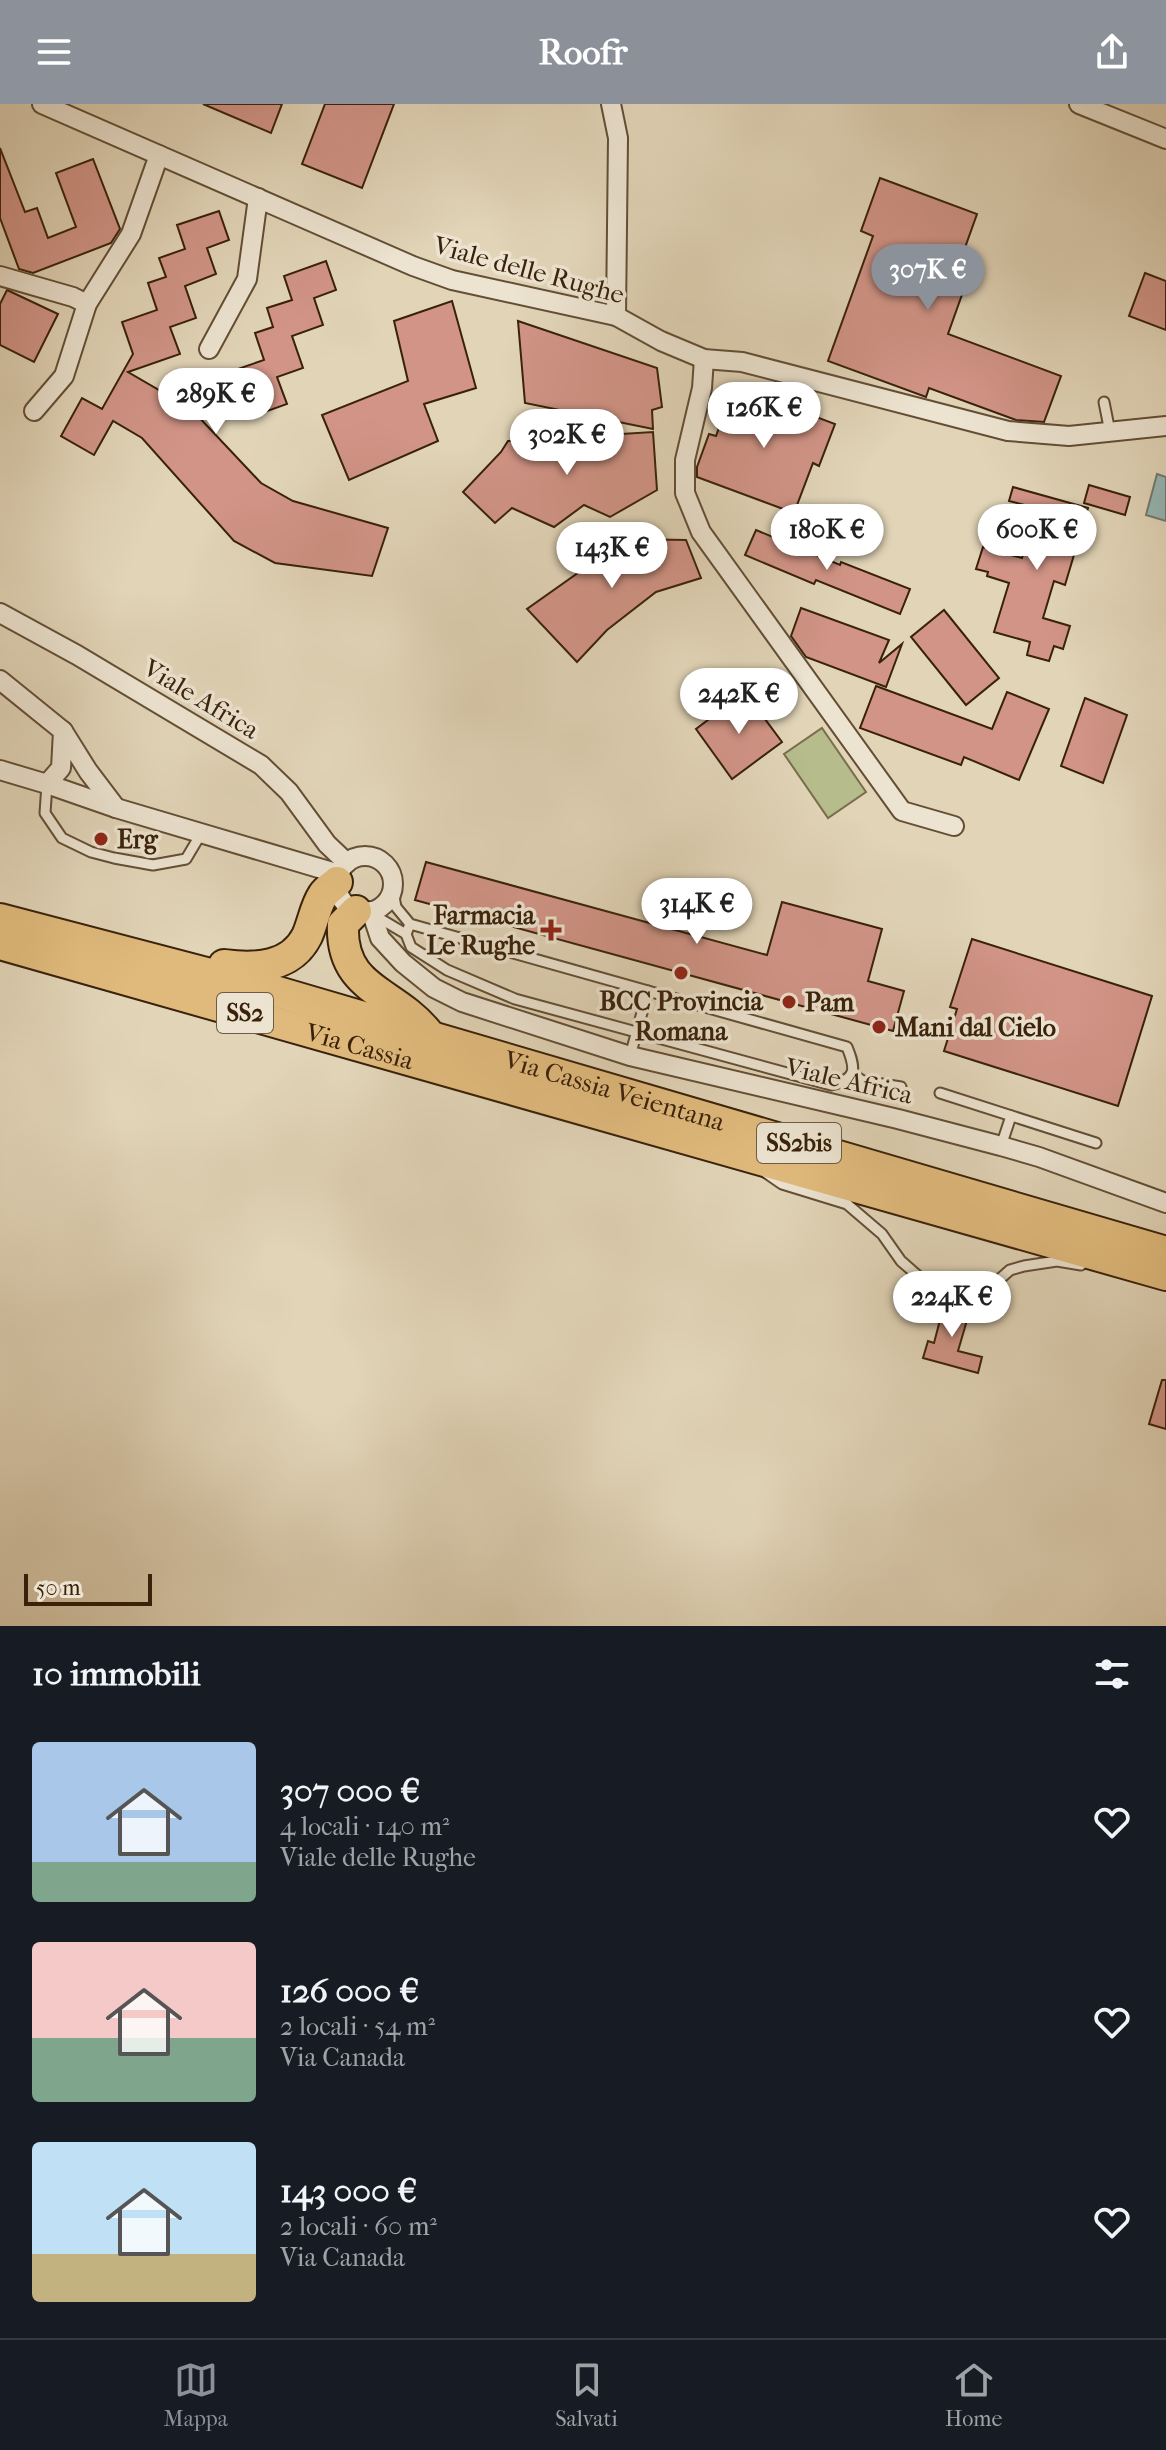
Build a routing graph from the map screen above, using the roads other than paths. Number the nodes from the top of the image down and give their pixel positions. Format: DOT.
graph roads {
  1 [pos="42,104"];
  2 [pos="611,104"];
  3 [pos="1079,104"];
  4 [pos="1166,139"];
  5 [pos="159,155"];
  6 [pos="258,198"];
  7 [pos="0,276"];
  8 [pos="87,304"];
  9 [pos="616,316"];
  10 [pos="209,349"];
  11 [pos="704,359"];
  12 [pos="1104,402"];
  13 [pos="34,411"];
  14 [pos="1166,426"];
  15 [pos="1110,432"];
  16 [pos="0,613"];
  17 [pos="0,680"];
  18 [pos="63,731"];
  19 [pos="0,770"];
  20 [pos="47,784"];
  21 [pos="116,808"];
  22 [pos="954,826"];
  23 [pos="202,832"];
  24 [pos="341,873"];
  25 [pos="392,886"];
  26 [pos="368,910"];
  27 [pos="0,919"];
  28 [pos="408,929"];
  29 [pos="0,944"];
  30 [pos="0,961"];
  31 [pos="170,964"];
  32 [pos="648,991"];
  33 [pos="260,1017"];
  34 [pos="636,1032"];
  35 [pos="431,1036"];
  36 [pos="630,1056"];
  37 [pos="852,1074"];
  38 [pos="490,1082"];
  39 [pos="901,1087"];
  40 [pos="940,1093"];
  41 [pos="1011,1116"];
  42 [pos="1096,1143"];
  43 [pos="1001,1146"];
  44 [pos="740,1154"];
  45 [pos="1166,1203"];
  46 [pos="1165,1267"];
  47 [pos="1094,1269"];
  48 [pos="1124,1276"];
  1 -- 5 [label="street, Viale delle Rughe"];
  2 -- 9 [label="street"];
  3 -- 4 [label="street"];
  5 -- 6 [label="street, Viale delle Rughe"];
  5 -- 8 [label="street"];
  6 -- 9 [label="street, Viale delle Rughe"];
  6 -- 10 [label="street"];
  7 -- 8 [label="street"];
  8 -- 13 [label="street"];
  9 -- 11 [label="street, Viale delle Rughe"];
  11 -- 15 [label="street, Viale delle Rughe"];
  11 -- 22 [label="street"];
  12 -- 15 [label="lane"];
  14 -- 15 [label="street, Viale delle Rughe"];
  16 -- 24 [label="street, Viale Africa"];
  17 -- 18 [label="street"];
  18 -- 20 [label="street"];
  18 -- 21 [label="street"];
  19 -- 20 [label="street"];
  20 -- 21 [label="street"];
  20 -- 23 [label="lane"];
  21 -- 23 [label="street"];
  23 -- 24 [label="street"];
  24 -- 25 [label="street"];
  24 -- 26 [label="street, Viale Africa"];
  24 -- 31 [label="highway"];
  25 -- 26 [label="street"];
  25 -- 28 [label="lane"];
  26 -- 28 [label="lane"];
  26 -- 35 [label="highway"];
  26 -- 36 [label="street, Viale Africa"];
  27 -- 31 [label="highway, Via Cassia / SS2"];
  28 -- 32 [label="lane"];
  28 -- 34 [label="lane"];
  29 -- 33 [label="highway, Via Cassia / SS2"];
  30 -- 33 [label="highway"];
  31 -- 35 [label="highway, Via Cassia / SS2"];
  32 -- 34 [label="lane"];
  32 -- 37 [label="lane"];
  33 -- 38 [label="highway, Via Cassia / SS2"];
  34 -- 36 [label="lane"];
  34 -- 37 [label="lane"];
  35 -- 46 [label="highway, Via Cassia Veientana / SS2bis"];
  36 -- 43 [label="street, Viale Africa"];
  37 -- 39 [label="lane"];
  38 -- 44 [label="highway, Via Cassia Veientana / SS2bis"];
  40 -- 41 [label="lane"];
  41 -- 42 [label="lane"];
  41 -- 43 [label="lane"];
  43 -- 45 [label="street, Viale Africa"];
  44 -- 46 [label="highway, Via Cassia Veientana / SS2bis"];
  44 -- 47 [label="lane"];
  46 -- 48 [label="lane"];
}
